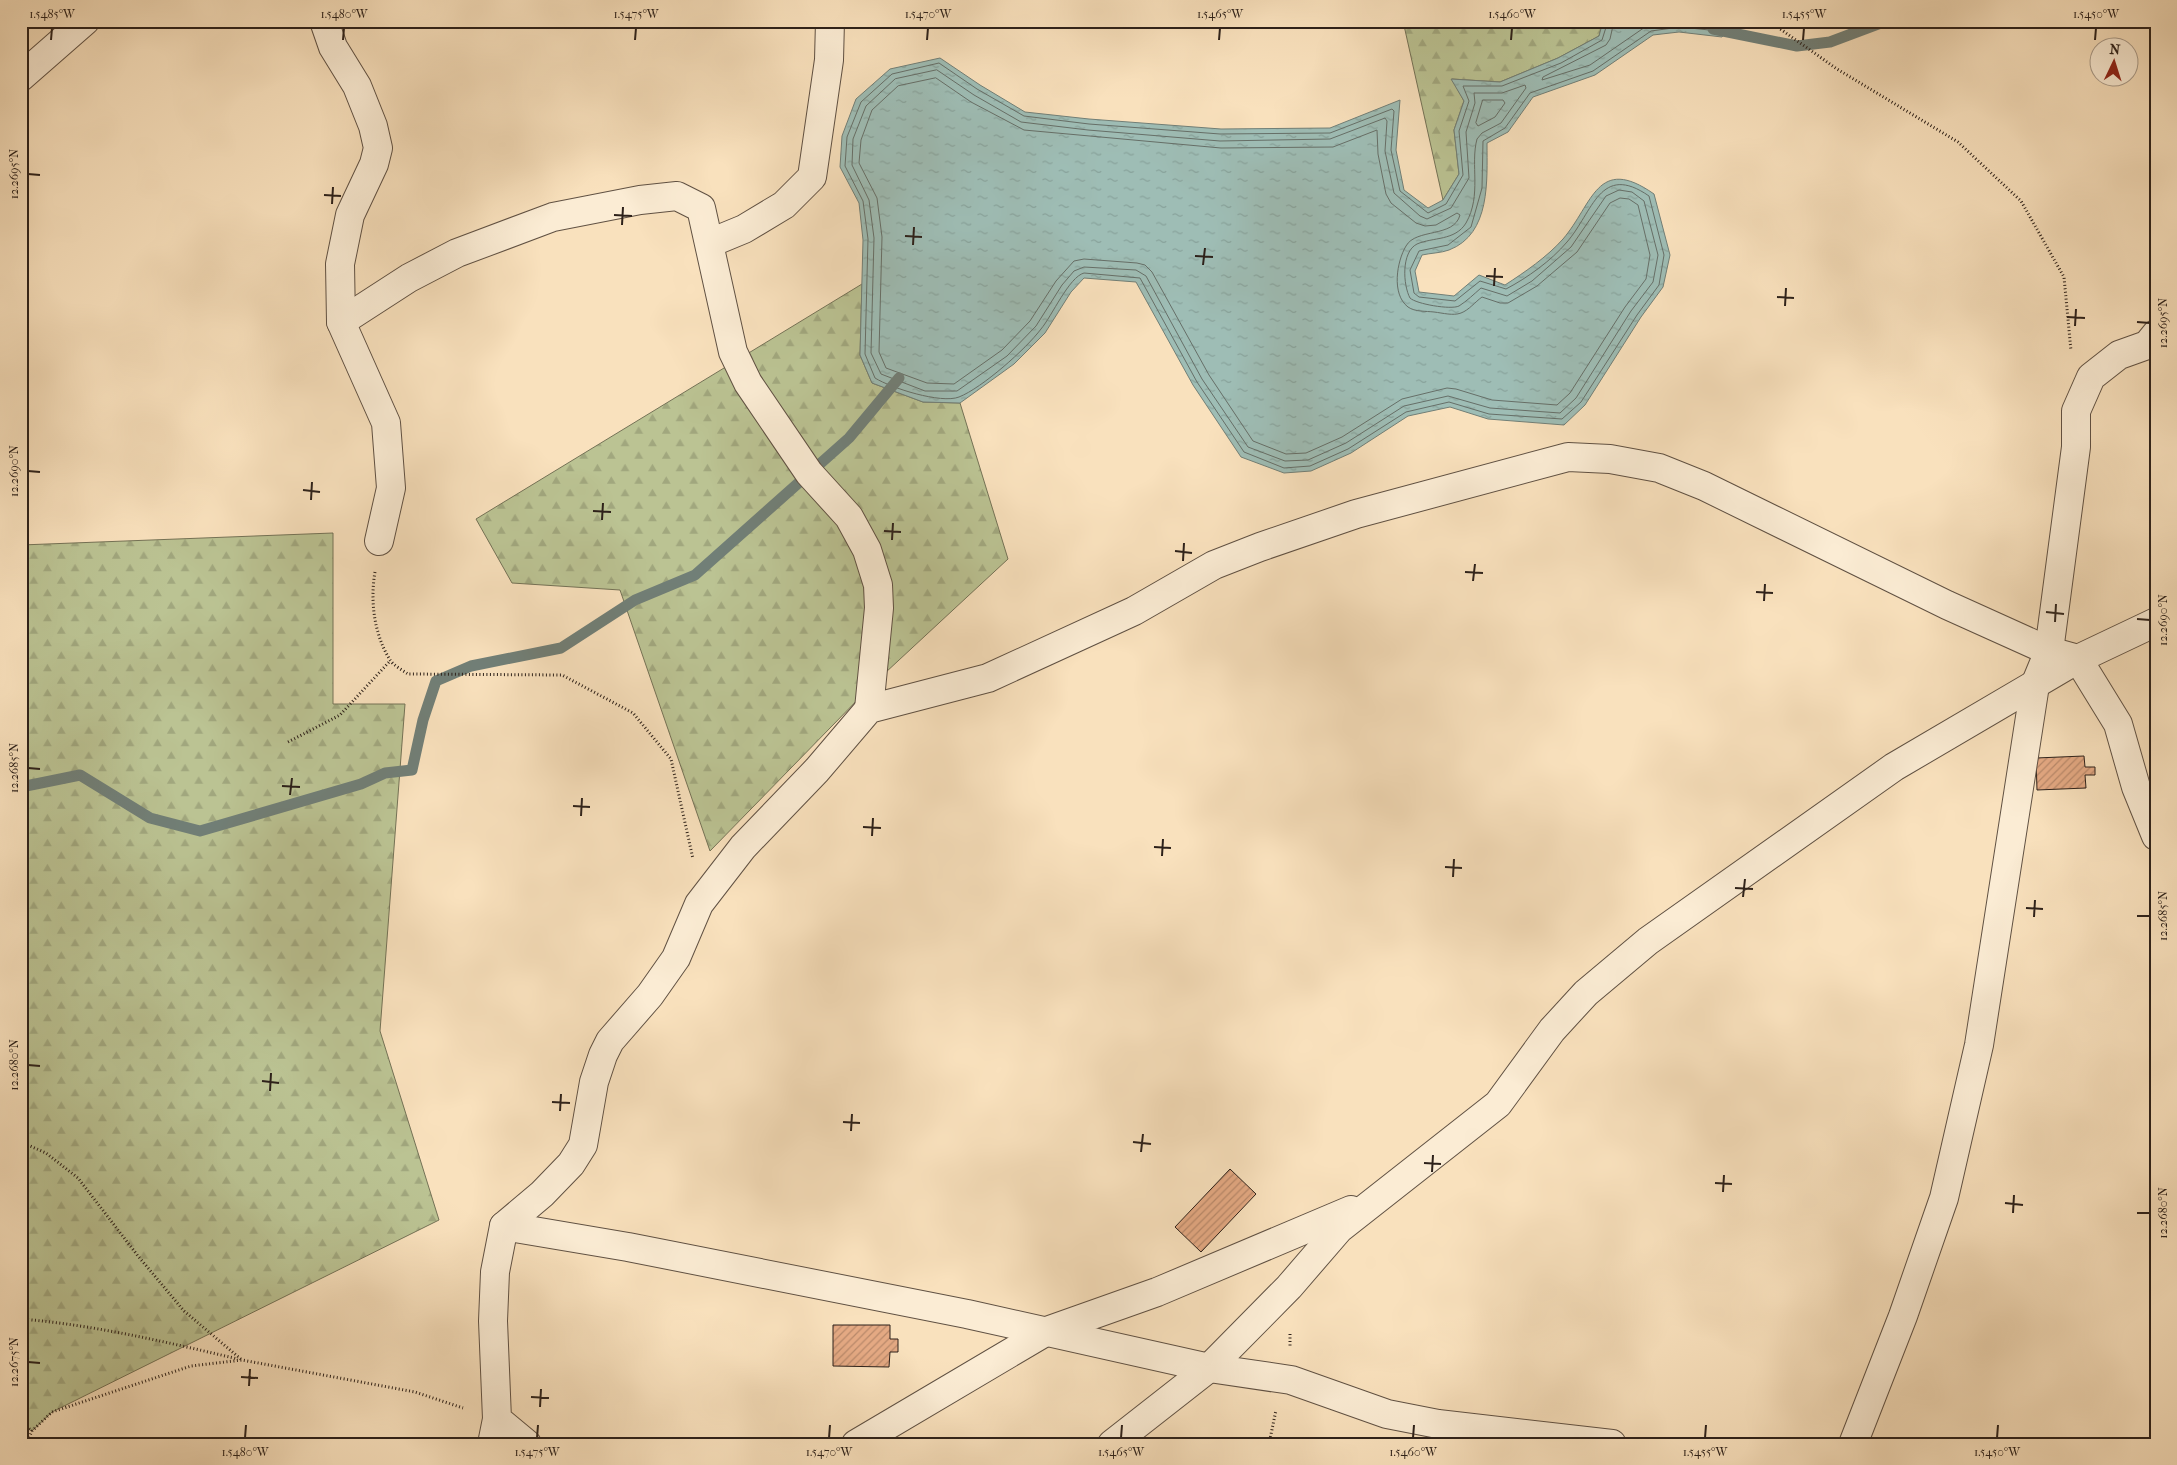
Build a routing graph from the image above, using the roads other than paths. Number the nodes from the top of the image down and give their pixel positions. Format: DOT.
graph roads {
  1 [pos="85,21"];
  2 [pos="324,21"];
  3 [pos="830,21"];
  4 [pos="21,77"];
  5 [pos="710,243"];
  6 [pos="341,322"];
  7 [pos="2156,334"];
  8 [pos="379,542"];
  9 [pos="2156,622"];
  10 [pos="2049,651"];
  11 [pos="2078,659"];
  12 [pos="2035,685"];
  13 [pos="869,709"];
  14 [pos="2156,836"];
  15 [pos="1370,1202"];
  16 [pos="504,1226"];
  17 [pos="1047,1331"];
  18 [pos="1209,1368"];
  19 [pos="494,1431"];
  20 [pos="528,1444"];
  21 [pos="856,1444"];
  22 [pos="1112,1444"];
  23 [pos="1612,1444"];
  24 [pos="1853,1444"];
  1 -- 4 [label="street"];
  2 -- 6 [label="street"];
  3 -- 5 [label="street"];
  5 -- 6 [label="street"];
  5 -- 13 [label="street"];
  6 -- 8 [label="street"];
  7 -- 10 [label="street"];
  9 -- 11 [label="street"];
  10 -- 11 [label="street"];
  10 -- 12 [label="street"];
  10 -- 13 [label="street"];
  11 -- 12 [label="street"];
  11 -- 14 [label="street"];
  12 -- 15 [label="street"];
  12 -- 24 [label="street"];
  13 -- 16 [label="street"];
  15 -- 17 [label="street"];
  15 -- 18 [label="street"];
  16 -- 17 [label="street"];
  16 -- 19 [label="street"];
  17 -- 18 [label="street"];
  17 -- 21 [label="street"];
  18 -- 22 [label="street"];
  18 -- 23 [label="street"];
  19 -- 20 [label="street"];
}
